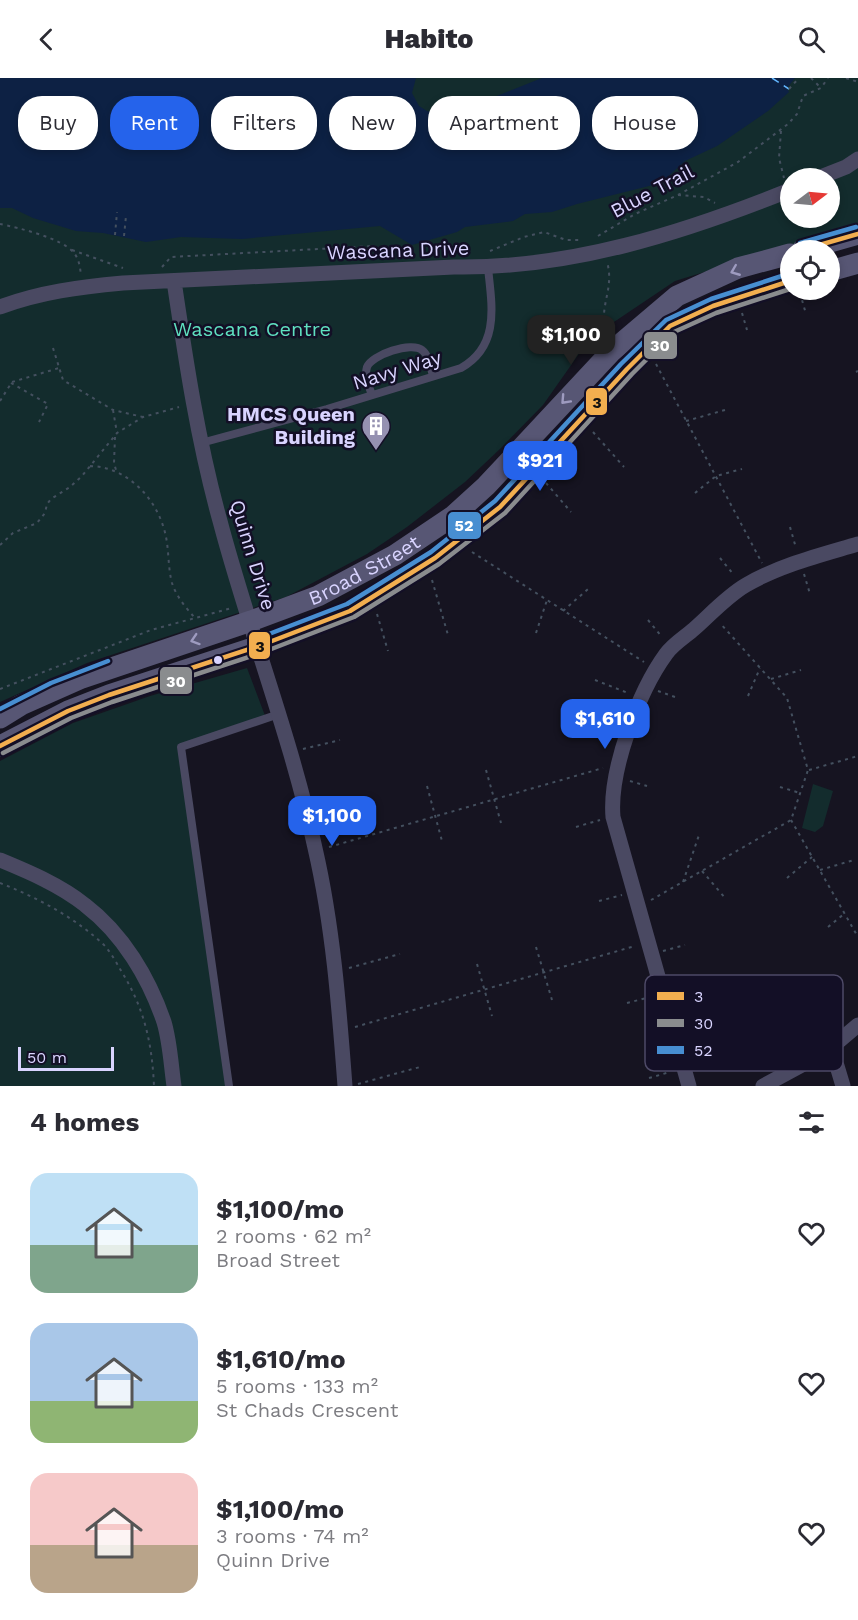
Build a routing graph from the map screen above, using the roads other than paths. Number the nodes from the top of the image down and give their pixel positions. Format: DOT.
graph roads {
  1 [pos="858,159"];
  2 [pos="840,169"];
  3 [pos="780,194"];
  4 [pos="858,234"];
  5 [pos="837,240"];
  6 [pos="780,257"];
  7 [pos="858,263"];
  8 [pos="488,268"];
  9 [pos="840,268"];
  10 [pos="174,281"];
  11 [pos="780,284"];
  12 [pos="0,307"];
  13 [pos="433,376"];
  14 [pos="372,395"];
  15 [pos="201,443"];
  16 [pos="858,544"];
  17 [pos="251,621"];
  18 [pos="258,646"];
  19 [pos="280,714"];
  20 [pos="0,718"];
  21 [pos="0,746"];
  22 [pos="0,860"];
  23 [pos="658,975"];
  24 [pos="858,1025"];
  25 [pos="843,1038"];
  26 [pos="685,1071"];
  27 [pos="790,1071"];
  28 [pos="838,1071"];
  29 [pos="174,1086"];
  30 [pos="229,1086"];
  31 [pos="347,1086"];
  32 [pos="689,1086"];
  33 [pos="763,1086"];
  34 [pos="843,1086"];
  1 -- 2 [label="street"];
  3 -- 8 [label="street, Wascana Drive"];
  4 -- 5 [label="main road"];
  6 -- 17 [label="main road, Broad Street, one-way"];
  7 -- 9 [label="main road"];
  8 -- 10 [label="street, Wascana Drive"];
  8 -- 13 [label="lane, Navy Way"];
  10 -- 12 [label="street, Wascana Drive"];
  10 -- 15 [label="street, Quinn Drive"];
  11 -- 18 [label="main road, Broad Street"];
  13 -- 14 [label="lane, Navy Way"];
  13 -- 14 [label="lane"];
  14 -- 15 [label="lane, Navy Way"];
  15 -- 17 [label="street, Quinn Drive"];
  16 -- 23 [label="street"];
  17 -- 18 [label="street, Quinn Drive"];
  17 -- 20 [label="main road, Broad Street, one-way"];
  18 -- 19 [label="street, Quinn Drive"];
  18 -- 21 [label="main road, Broad Street"];
  19 -- 30 [label="lane"];
  19 -- 31 [label="street, Quinn Drive"];
  22 -- 29 [label="street"];
  24 -- 25 [label="street"];
  26 -- 32 [label="street"];
  27 -- 33 [label="street"];
  28 -- 34 [label="street"];
}
